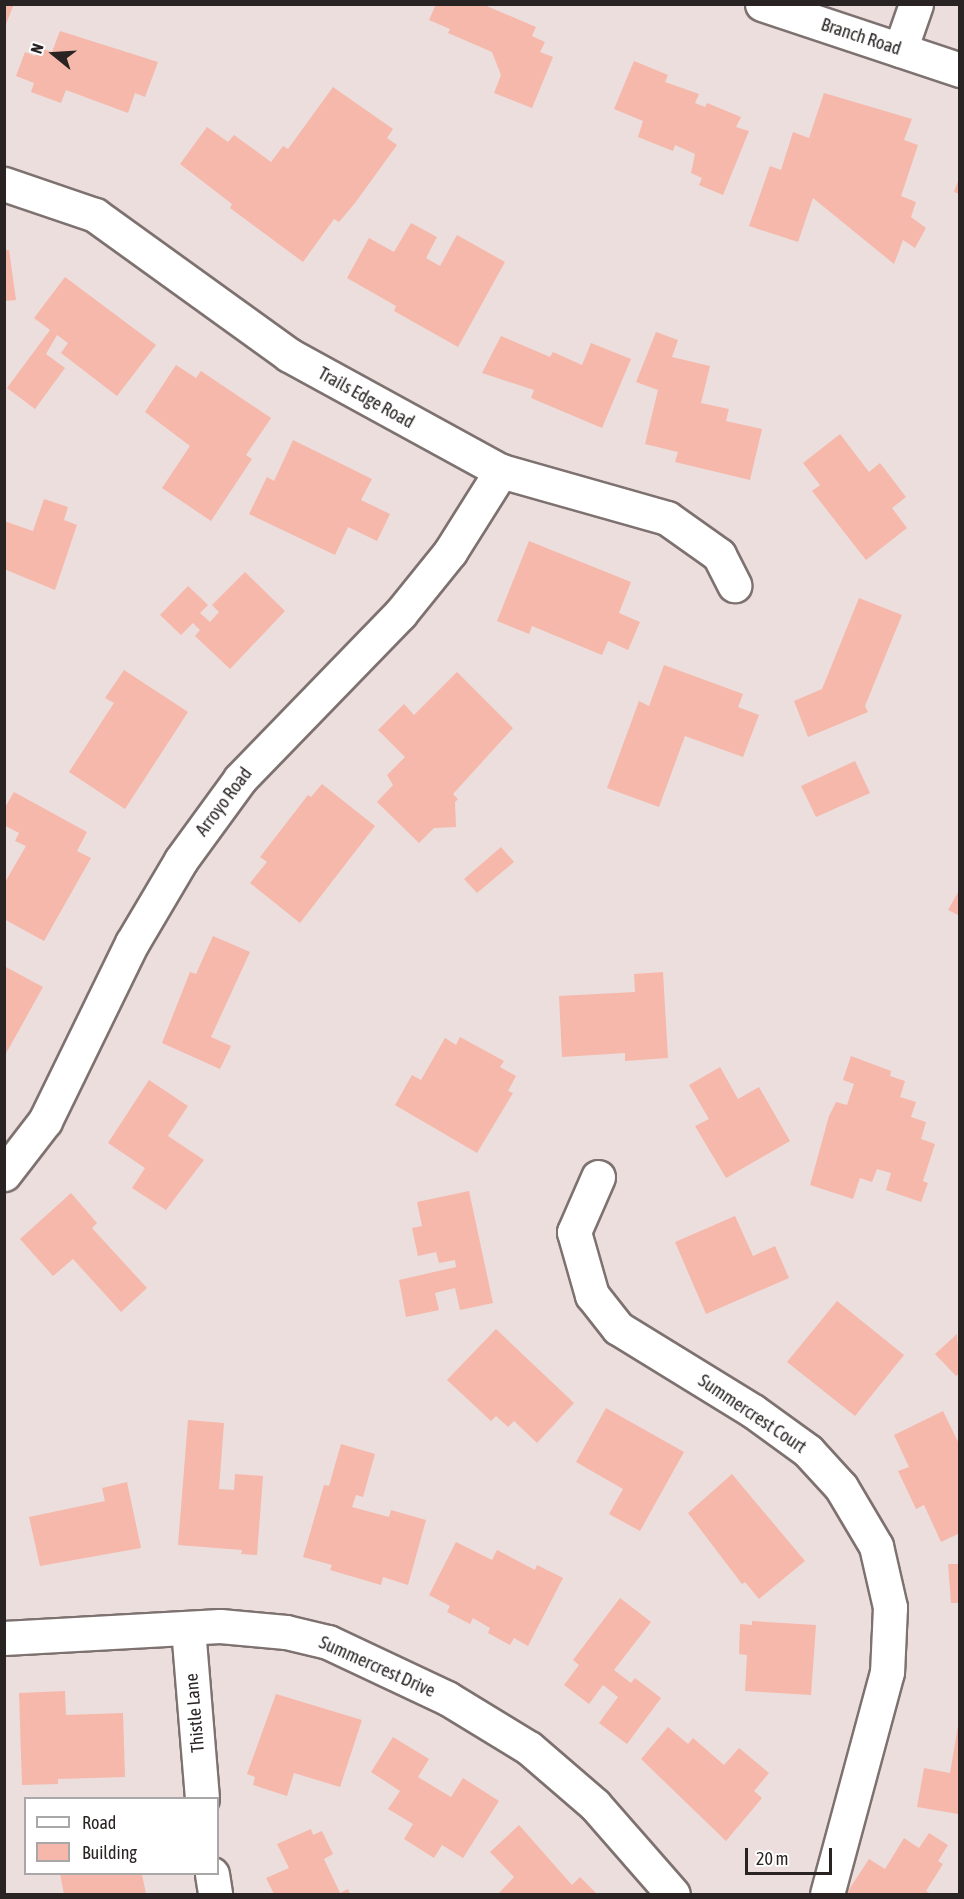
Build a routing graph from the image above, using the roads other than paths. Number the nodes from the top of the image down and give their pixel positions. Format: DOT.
graph roads {
  1 [pos="762,4"];
  2 [pos="916,4"];
  3 [pos="900,50"];
  4 [pos="960,70"];
  5 [pos="4,184"];
  6 [pos="501,471"];
  7 [pos="734,585"];
  8 [pos="4,1174"];
  9 [pos="598,1177"];
  10 [pos="188,1628"];
  11 [pos="4,1638"];
  12 [pos="202,1797"];
  13 [pos="212,1875"];
  14 [pos="215,1894"];
  15 [pos="673,1894"];
  16 [pos="827,1894"];
  1 -- 3 [label="street, Branch Road"];
  2 -- 3 [label="street"];
  3 -- 4 [label="street, Branch Road"];
  5 -- 6 [label="street, Trails Edge Road"];
  6 -- 7 [label="street, Trails Edge Road"];
  6 -- 8 [label="street, Arroyo Road"];
  9 -- 16 [label="street, Summercrest Court"];
  10 -- 11 [label="street, Summercrest Drive"];
  10 -- 12 [label="street, Thistle Lane"];
  10 -- 15 [label="street, Summercrest Drive"];
  13 -- 14 [label="street"];
}
